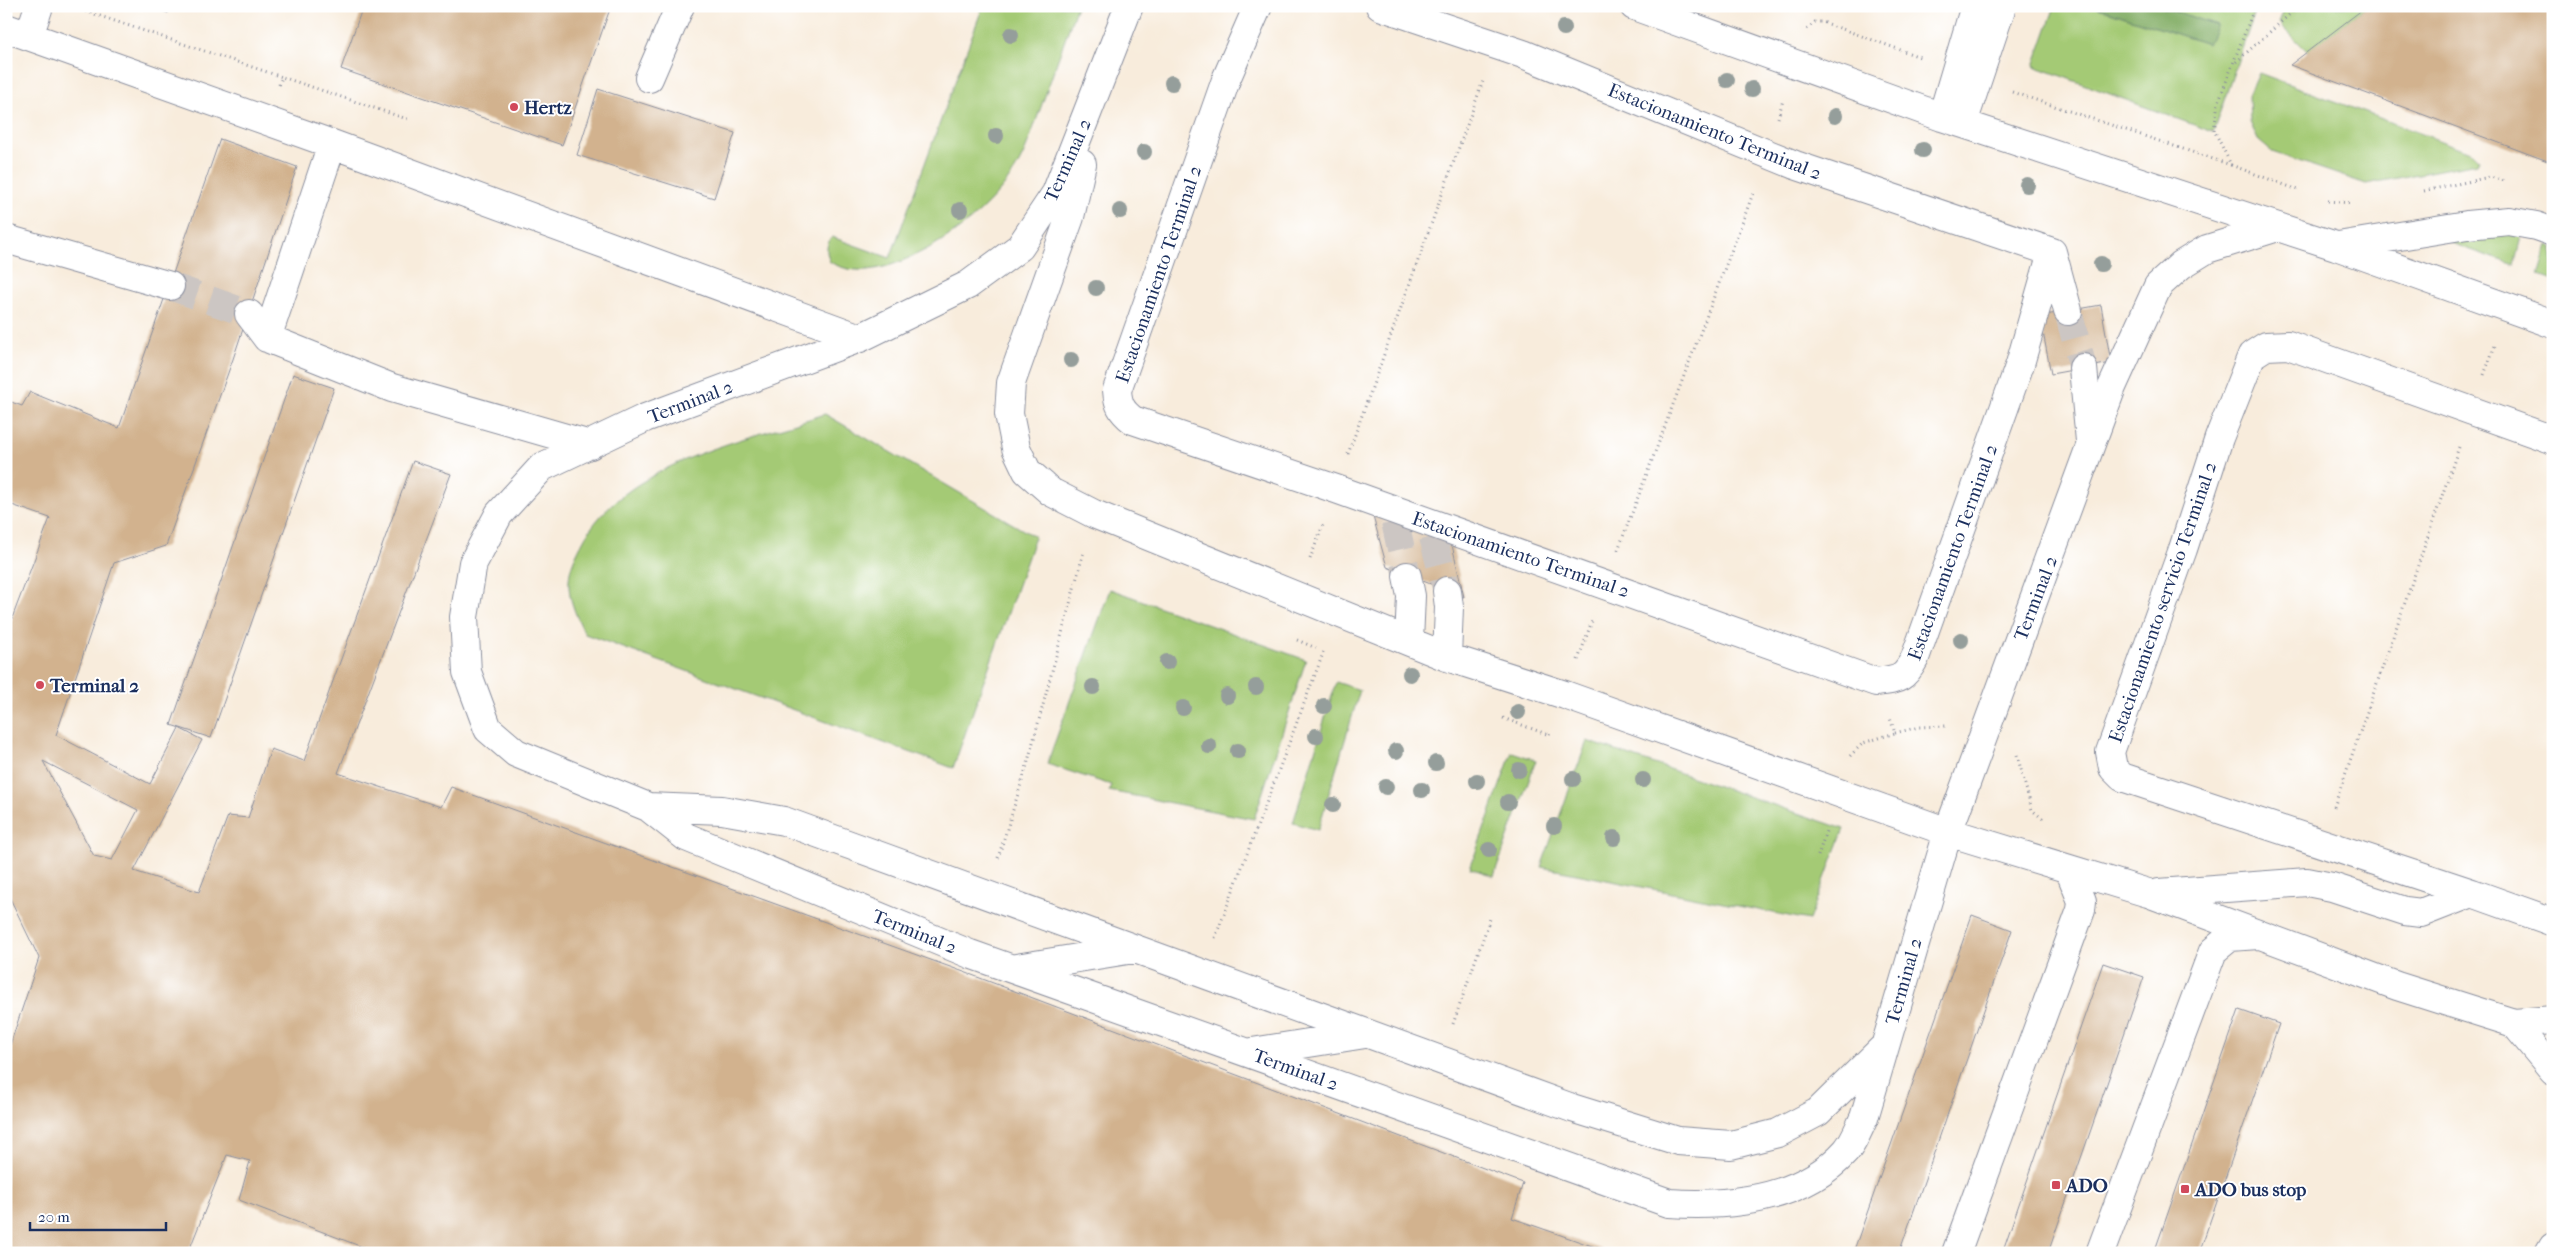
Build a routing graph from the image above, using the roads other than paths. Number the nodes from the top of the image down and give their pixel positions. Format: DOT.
graph roads {
  1 [pos="39,6"];
  2 [pos="680,6"];
  3 [pos="1129,6"];
  4 [pos="1258,6"];
  5 [pos="1380,6"];
  6 [pos="1634,6"];
  7 [pos="1975,6"];
  8 [pos="2002,6"];
  9 [pos="18,32"];
  10 [pos="1105,73"];
  11 [pos="649,78"];
  12 [pos="1952,120"];
  13 [pos="332,144"];
  14 [pos="2278,227"];
  15 [pos="2553,232"];
  16 [pos="6,239"];
  17 [pos="2336,246"];
  18 [pos="2052,252"];
  19 [pos="170,286"];
  20 [pos="2068,311"];
  21 [pos="249,314"];
  22 [pos="2553,324"];
  23 [pos="267,338"];
  24 [pos="860,338"];
  25 [pos="2083,368"];
  26 [pos="2553,440"];
  27 [pos="590,445"];
  28 [pos="2090,450"];
  29 [pos="1407,576"];
  30 [pos="1447,591"];
  31 [pos="1409,641"];
  32 [pos="1447,657"];
  33 [pos="648,807"];
  34 [pos="1948,832"];
  35 [pos="2069,869"];
  36 [pos="2148,893"];
  37 [pos="2472,893"];
  38 [pos="1039,914"];
  39 [pos="2553,922"];
  40 [pos="2260,935"];
  41 [pos="1136,949"];
  42 [pos="1076,958"];
  43 [pos="1012,968"];
  44 [pos="1270,998"];
  45 [pos="1115,1005"];
  46 [pos="2553,1020"];
  47 [pos="2514,1023"];
  48 [pos="1368,1034"];
  49 [pos="1308,1043"];
  50 [pos="1885,1045"];
  51 [pos="1248,1052"];
  52 [pos="2553,1070"];
  53 [pos="1346,1087"];
  54 [pos="2553,1246"];
  55 [pos="1956,1253"];
  56 [pos="2100,1253"];
  57 [pos="2550,1253"];
  1 -- 9 [label="street"];
  2 -- 11 [label="street"];
  3 -- 10 [label="street, Terminal 2"];
  4 -- 18 [label="street, Estacionamiento Terminal 2"];
  5 -- 18 [label="street, Estacionamiento Terminal 2"];
  6 -- 12 [label="street"];
  7 -- 12 [label="street"];
  8 -- 12 [label="street"];
  9 -- 13 [label="street"];
  10 -- 24 [label="street, Terminal 2"];
  10 -- 31 [label="street"];
  12 -- 14 [label="street"];
  13 -- 23 [label="street"];
  13 -- 24 [label="street"];
  14 -- 17 [label="street"];
  14 -- 28 [label="street, Terminal 2"];
  15 -- 17 [label="street"];
  16 -- 19 [label="street"];
  17 -- 22 [label="street"];
  18 -- 20 [label="street"];
  21 -- 23 [label="street"];
  23 -- 27 [label="street"];
  24 -- 27 [label="street, Terminal 2"];
  25 -- 28 [label="street"];
  26 -- 37 [label="street, Estacionamiento servicio Terminal 2"];
  27 -- 33 [label="street, Terminal 2"];
  28 -- 34 [label="street, Terminal 2"];
  29 -- 31 [label="street"];
  30 -- 32 [label="street"];
  31 -- 32 [label="street"];
  32 -- 34 [label="street"];
  33 -- 38 [label="street, Terminal 2"];
  33 -- 43 [label="street, Terminal 2"];
  34 -- 35 [label="street"];
  34 -- 50 [label="street, Terminal 2"];
  35 -- 36 [label="street"];
  35 -- 55 [label="street"];
  36 -- 37 [label="street"];
  36 -- 40 [label="street"];
  37 -- 39 [label="street, Estacionamiento servicio Terminal 2"];
  38 -- 41 [label="street, Terminal 2"];
  38 -- 42 [label="street"];
  40 -- 47 [label="street"];
  40 -- 56 [label="street"];
  41 -- 42 [label="street"];
  41 -- 44 [label="street, Terminal 2"];
  42 -- 43 [label="street"];
  42 -- 45 [label="street"];
  43 -- 45 [label="street, Terminal 2"];
  44 -- 48 [label="street, Terminal 2"];
  44 -- 49 [label="street"];
  45 -- 51 [label="street, Terminal 2"];
  46 -- 47 [label="street"];
  47 -- 52 [label="street"];
  48 -- 49 [label="street"];
  48 -- 50 [label="street, Terminal 2"];
  49 -- 51 [label="street"];
  49 -- 53 [label="street"];
  50 -- 53 [label="street, Terminal 2"];
  51 -- 53 [label="street, Terminal 2"];
  54 -- 57 [label="street"];
}
